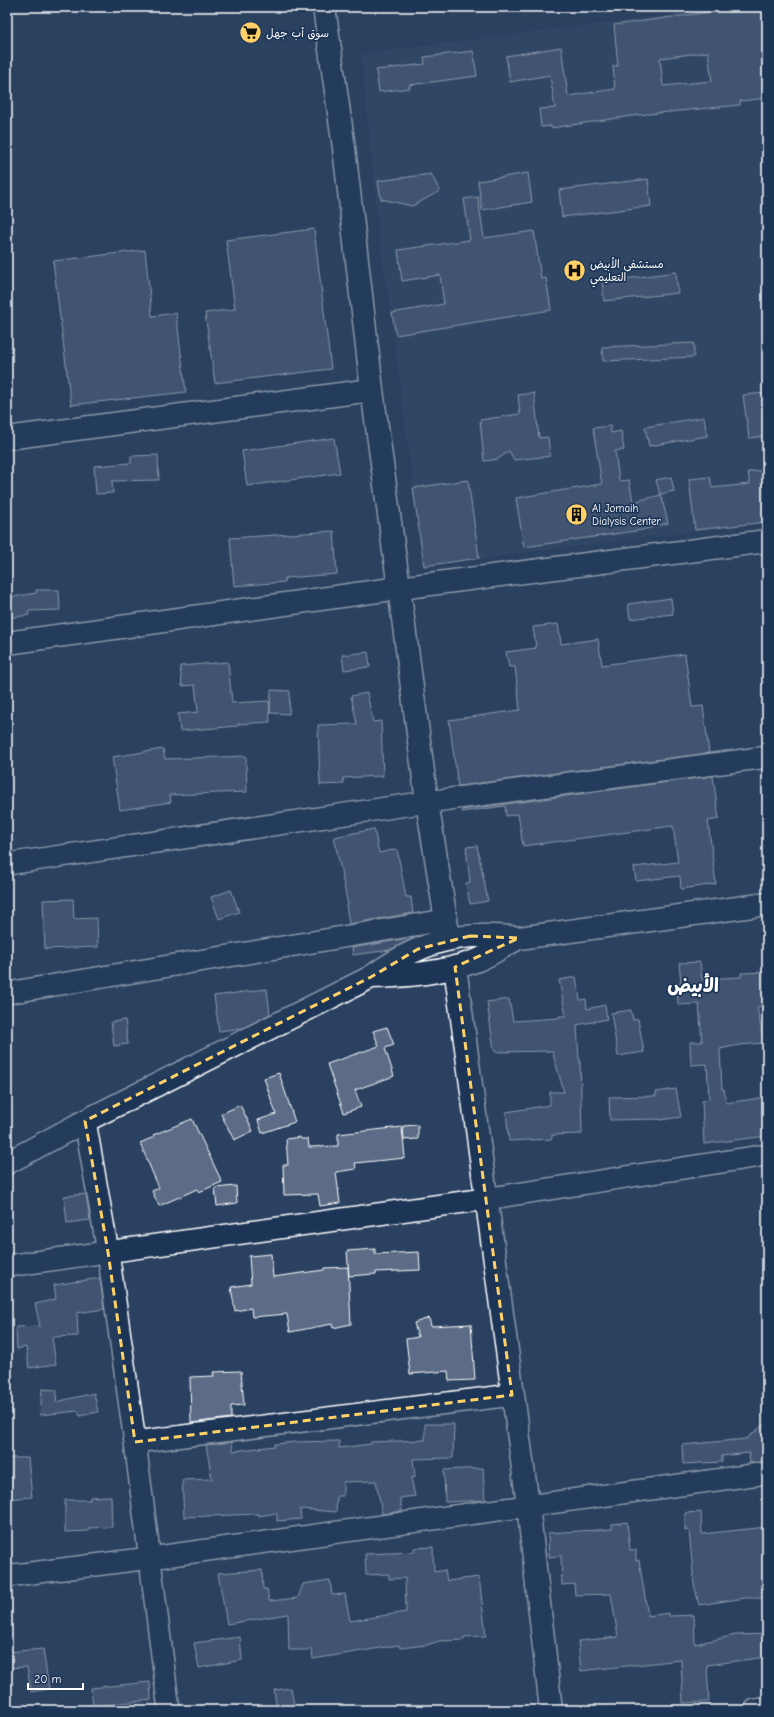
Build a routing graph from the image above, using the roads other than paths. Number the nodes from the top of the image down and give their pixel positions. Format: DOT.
graph roads {
  1 [pos="324,7"];
  2 [pos="372,390"];
  3 [pos="7,438"];
  4 [pos="767,541"];
  5 [pos="400,588"];
  6 [pos="7,643"];
  7 [pos="767,757"];
  8 [pos="427,802"];
  9 [pos="7,864"];
  10 [pos="767,904"];
  11 [pos="447,930"];
  12 [pos="518,938"];
  13 [pos="455,967"];
  14 [pos="371,977"];
  15 [pos="7,992"];
  16 [pos="85,1121"];
  17 [pos="767,1155"];
  18 [pos="7,1163"];
  19 [pos="485,1199"];
  20 [pos="108,1252"];
  21 [pos="7,1266"];
  22 [pos="512,1395"];
  23 [pos="135,1442"];
  24 [pos="767,1473"];
  25 [pos="528,1505"];
  26 [pos="150,1558"];
  27 [pos="7,1576"];
  28 [pos="767,1708"];
  29 [pos="169,1710"];
  30 [pos="551,1710"];
  31 [pos="755,1710"];
  1 -- 2 [label="street"];
  2 -- 3 [label="street"];
  2 -- 5 [label="street"];
  4 -- 5 [label="street"];
  5 -- 6 [label="street"];
  5 -- 8 [label="street"];
  7 -- 8 [label="street"];
  8 -- 9 [label="street"];
  8 -- 11 [label="street"];
  10 -- 12 [label="street"];
  11 -- 12 [label="street"];
  11 -- 14 [label="street"];
  11 -- 15 [label="street"];
  12 -- 13 [label="street"];
  13 -- 14 [label="street"];
  13 -- 19 [label="street"];
  14 -- 16 [label="street"];
  16 -- 18 [label="street"];
  16 -- 20 [label="street"];
  17 -- 19 [label="street"];
  19 -- 20 [label="street"];
  19 -- 22 [label="street"];
  20 -- 21 [label="street"];
  20 -- 23 [label="street"];
  22 -- 23 [label="street"];
  22 -- 25 [label="street"];
  23 -- 26 [label="street"];
  24 -- 25 [label="street"];
  25 -- 26 [label="street"];
  25 -- 30 [label="street"];
  26 -- 27 [label="street"];
  26 -- 29 [label="street"];
  28 -- 31 [label="street"];
}
